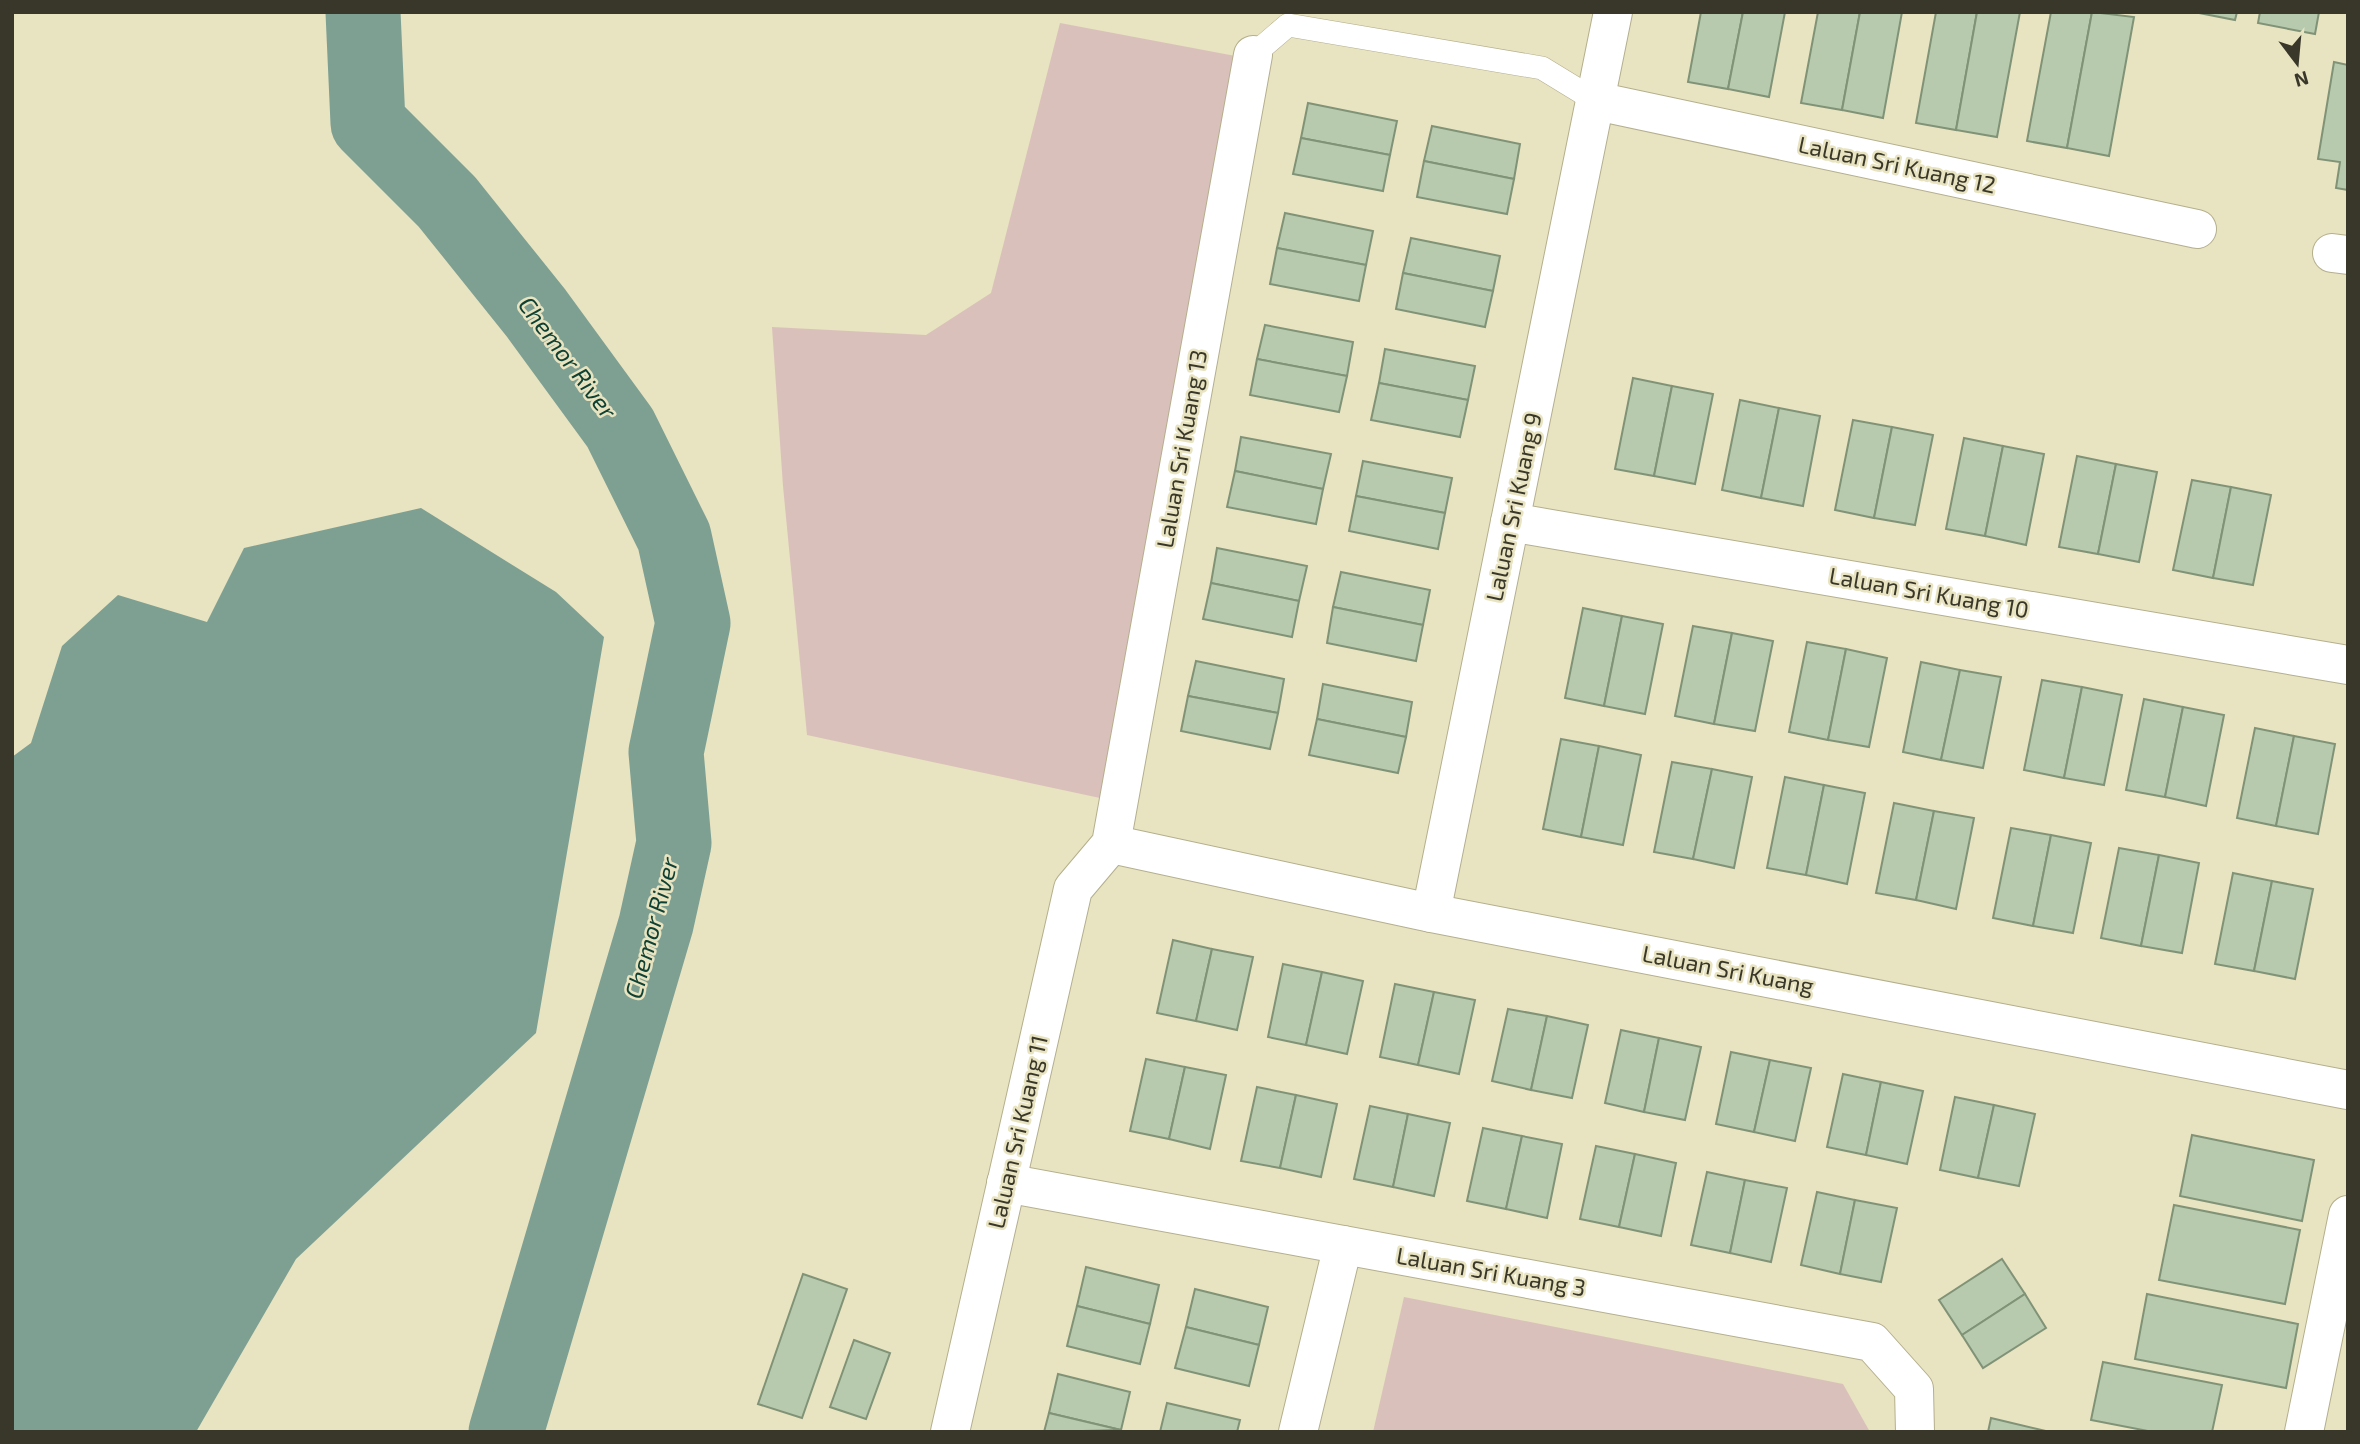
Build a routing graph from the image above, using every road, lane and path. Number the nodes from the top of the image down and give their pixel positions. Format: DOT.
graph roads {
  1 [pos="1613,12"];
  2 [pos="1253,55"];
  3 [pos="1596,101"];
  4 [pos="2197,229"];
  5 [pos="1510,522"];
  6 [pos="2348,665"];
  7 [pos="1111,844"];
  8 [pos="1431,913"];
  9 [pos="2348,1090"];
  10 [pos="1006,1183"];
  11 [pos="2348,1215"];
  12 [pos="1343,1245"];
  13 [pos="950,1432"];
  14 [pos="1298,1432"];
  15 [pos="1915,1432"];
  16 [pos="2304,1432"];
  1 -- 3 [label="street, Laluan Sri Kuang 9"];
  2 -- 3 [label="lane"];
  2 -- 7 [label="street, Laluan Sri Kuang 13"];
  3 -- 4 [label="street, Laluan Sri Kuang 12"];
  3 -- 5 [label="street, Laluan Sri Kuang 9"];
  5 -- 6 [label="street, Laluan Sri Kuang 10"];
  5 -- 8 [label="street, Laluan Sri Kuang 9"];
  7 -- 8 [label="street, Laluan Sri Kuang"];
  7 -- 10 [label="street, Laluan Sri Kuang 11"];
  8 -- 9 [label="street, Laluan Sri Kuang"];
  10 -- 12 [label="street, Laluan Sri Kuang 3"];
  10 -- 13 [label="street, Laluan Sri Kuang 11"];
  11 -- 16 [label="street"];
  12 -- 14 [label="street"];
  12 -- 15 [label="street, Laluan Sri Kuang 3"];
}
